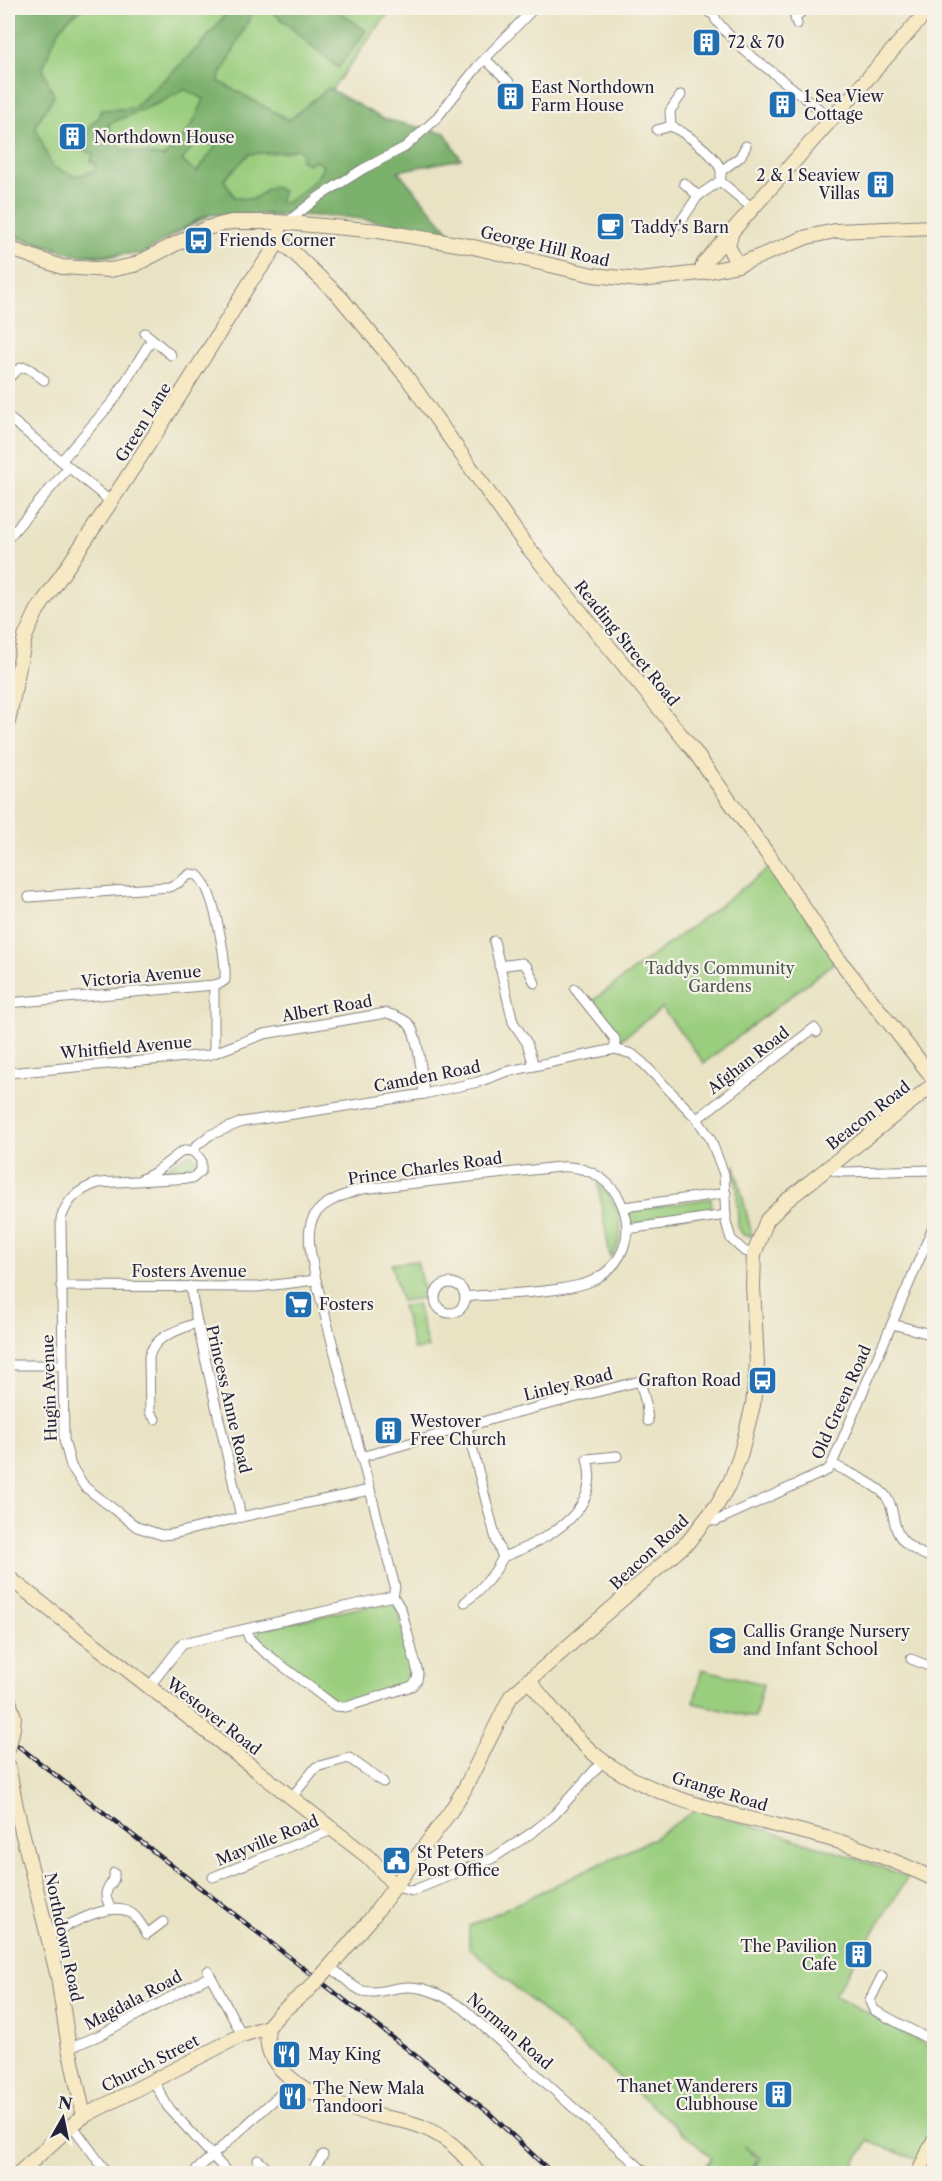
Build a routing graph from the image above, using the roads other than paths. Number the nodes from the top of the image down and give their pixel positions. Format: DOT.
graph roads {
  1 [pos="534,8"];
  2 [pos="704,8"];
  3 [pos="930,8"];
  4 [pos="798,9"];
  5 [pos="716,11"];
  6 [pos="797,24"];
  7 [pos="485,59"];
  8 [pos="509,82"];
  9 [pos="681,95"];
  10 [pos="830,120"];
  11 [pos="670,126"];
  12 [pos="657,130"];
  13 [pos="746,146"];
  14 [pos="719,172"];
  15 [pos="684,183"];
  16 [pos="699,196"];
  17 [pos="751,207"];
  18 [pos="282,222"];
  19 [pos="679,224"];
  20 [pos="934,227"];
  21 [pos="732,231"];
  22 [pos="279,242"];
  23 [pos="8,248"];
  24 [pos="738,265"];
  25 [pos="700,273"];
  26 [pos="171,355"];
  27 [pos="8,379"];
  28 [pos="44,380"];
  29 [pos="8,417"];
  30 [pos="65,464"];
  31 [pos="111,502"];
  32 [pos="8,538"];
  33 [pos="8,722"];
  34 [pos="46,896"];
  35 [pos="29,897"];
  36 [pos="47,907"];
  37 [pos="494,941"];
  38 [pos="499,966"];
  39 [pos="535,983"];
  40 [pos="214,985"];
  41 [pos="575,989"];
  42 [pos="8,1003"];
  43 [pos="817,1032"];
  44 [pos="615,1048"];
  45 [pos="214,1053"];
  46 [pos="534,1066"];
  47 [pos="8,1073"];
  48 [pos="934,1080"];
  49 [pos="934,1084"];
  50 [pos="424,1094"];
  51 [pos="697,1119"];
  52 [pos="242,1122"];
  53 [pos="194,1152"];
  54 [pos="830,1166"];
  55 [pos="934,1170"];
  56 [pos="140,1180"];
  57 [pos="726,1193"];
  58 [pos="624,1207"];
  59 [pos="726,1215"];
  60 [pos="934,1224"];
  61 [pos="627,1229"];
  62 [pos="932,1235"];
  63 [pos="754,1254"];
  64 [pos="316,1280"];
  65 [pos="61,1286"];
  66 [pos="190,1286"];
  67 [pos="465,1297"];
  68 [pos="196,1322"];
  69 [pos="892,1324"];
  70 [pos="934,1335"];
  71 [pos="8,1365"];
  72 [pos="62,1365"];
  73 [pos="155,1419"];
  74 [pos="648,1421"];
  75 [pos="467,1428"];
  76 [pos="617,1456"];
  77 [pos="361,1457"];
  78 [pos="832,1464"];
  79 [pos="370,1490"];
  80 [pos="241,1517"];
  81 [pos="707,1519"];
  82 [pos="503,1557"];
  83 [pos="934,1559"];
  84 [pos="8,1577"];
  85 [pos="393,1596"];
  86 [pos="465,1602"];
  87 [pos="246,1629"];
  88 [pos="915,1663"];
  89 [pos="934,1668"];
  90 [pos="528,1680"];
  91 [pos="149,1687"];
  92 [pos="8,1698"];
  93 [pos="8,1751"];
  94 [pos="603,1761"];
  95 [pos="8,1765"];
  96 [pos="383,1782"];
  97 [pos="292,1797"];
  98 [pos="332,1830"];
  99 [pos="114,1873"];
  100 [pos="213,1877"];
  101 [pos="934,1879"];
  102 [pos="396,1887"];
  103 [pos="111,1910"];
  104 [pos="163,1922"];
  105 [pos="48,1935"];
  106 [pos="327,1969"];
  107 [pos="882,1976"];
  108 [pos="309,1989"];
  109 [pos="267,2033"];
  110 [pos="245,2035"];
  111 [pos="934,2042"];
  112 [pos="69,2048"];
  113 [pos="154,2082"];
  114 [pos="294,2082"];
  115 [pos="84,2116"];
  116 [pos="72,2125"];
  117 [pos="934,2140"];
  118 [pos="323,2154"];
  119 [pos="212,2156"];
  120 [pos="258,2160"];
  121 [pos="18,2174"];
  122 [pos="108,2174"];
  123 [pos="192,2174"];
  124 [pos="229,2174"];
  125 [pos="273,2174"];
  126 [pos="310,2174"];
  127 [pos="479,2174"];
  128 [pos="647,2174"];
  129 [pos="918,2174"];
  1 -- 7 [label="street"];
  2 -- 5 [label="street"];
  3 -- 10 [label="street"];
  4 -- 6 [label="street"];
  5 -- 10 [label="street"];
  7 -- 8 [label="street"];
  7 -- 18 [label="street"];
  9 -- 11 [label="street"];
  10 -- 17 [label="street"];
  11 -- 12 [label="street"];
  11 -- 14 [label="street"];
  13 -- 14 [label="street"];
  14 -- 16 [label="street"];
  14 -- 17 [label="street"];
  15 -- 16 [label="street"];
  16 -- 19 [label="street"];
  17 -- 21 [label="street"];
  18 -- 22 [label="street"];
  18 -- 23 [label="street, George Hill Road"];
  18 -- 25 [label="street, George Hill Road"];
  20 -- 24 [label="street, George Hill Road"];
  21 -- 24 [label="street"];
  21 -- 25 [label="street"];
  22 -- 31 [label="street, Green Lane"];
  22 -- 48 [label="street, Reading Street Road"];
  24 -- 25 [label="street, George Hill Road"];
  26 -- 30 [label="street"];
  27 -- 28 [label="street"];
  29 -- 30 [label="street"];
  30 -- 31 [label="street"];
  30 -- 32 [label="street"];
  31 -- 33 [label="street, Green Lane"];
  34 -- 35 [label="street, Victoria Avenue"];
  34 -- 36 [label="street"];
  34 -- 40 [label="street, Victoria Avenue"];
  37 -- 38 [label="street"];
  38 -- 39 [label="street"];
  38 -- 46 [label="street"];
  40 -- 42 [label="street, Victoria Avenue"];
  40 -- 45 [label="street, Whitfield Avenue"];
  41 -- 44 [label="street"];
  43 -- 51 [label="street, Afghan Road"];
  44 -- 46 [label="street, Camden Road"];
  44 -- 51 [label="street"];
  45 -- 47 [label="street, Whitfield Avenue"];
  45 -- 50 [label="street, Albert Road"];
  46 -- 50 [label="street, Camden Road"];
  49 -- 54 [label="street, Beacon Road"];
  50 -- 52 [label="street, Camden Road"];
  51 -- 57 [label="street"];
  52 -- 53 [label="street, Hugin Avenue"];
  53 -- 56 [label="street, Hugin Avenue"];
  53 -- 56 [label="street, Hugin Avenue"];
  54 -- 55 [label="street"];
  54 -- 63 [label="street, Beacon Road"];
  56 -- 65 [label="street, Hugin Avenue"];
  57 -- 58 [label="street"];
  57 -- 59 [label="street"];
  58 -- 61 [label="street, Prince Charles Road"];
  58 -- 64 [label="street, Prince Charles Road"];
  59 -- 61 [label="street"];
  59 -- 63 [label="street"];
  60 -- 62 [label="street, Old Green Road"];
  61 -- 67 [label="street"];
  62 -- 69 [label="street, Old Green Road"];
  63 -- 81 [label="street, Beacon Road"];
  64 -- 66 [label="street, Fosters Avenue"];
  64 -- 77 [label="street, Prince Charles Road"];
  65 -- 66 [label="street, Fosters Avenue"];
  65 -- 72 [label="street, Hugin Avenue"];
  66 -- 68 [label="street, Princess Anne Road"];
  68 -- 73 [label="street"];
  68 -- 80 [label="street, Princess Anne Road"];
  69 -- 70 [label="street"];
  69 -- 78 [label="street, Old Green Road"];
  71 -- 72 [label="street"];
  72 -- 80 [label="street, Hugin Avenue"];
  74 -- 75 [label="street, Linley Road"];
  75 -- 77 [label="street, Linley Road"];
  75 -- 82 [label="street"];
  76 -- 82 [label="street"];
  77 -- 79 [label="street, Prince Charles Road"];
  78 -- 81 [label="street, Old Green Road"];
  78 -- 83 [label="street"];
  79 -- 80 [label="street, Hugin Avenue"];
  79 -- 85 [label="street, Prince Charles Road"];
  81 -- 90 [label="street, Beacon Road"];
  82 -- 86 [label="street"];
  84 -- 91 [label="street, Westover Road"];
  85 -- 87 [label="street"];
  85 -- 87 [label="street, Prince Charles Road"];
  87 -- 91 [label="street"];
  88 -- 89 [label="street"];
  90 -- 94 [label="street, Grange Road"];
  90 -- 102 [label="street, Beacon Road"];
  91 -- 97 [label="street, Westover Road"];
  92 -- 93 [label="street, bridge"];
  94 -- 101 [label="street, Grange Road"];
  94 -- 102 [label="street"];
  95 -- 105 [label="street, Northdown Road"];
  96 -- 97 [label="street"];
  97 -- 98 [label="street, Westover Road"];
  98 -- 100 [label="street, Mayville Road"];
  98 -- 102 [label="street, Westover Road"];
  99 -- 103 [label="street"];
  102 -- 106 [label="street, Beacon Road"];
  103 -- 104 [label="street"];
  103 -- 105 [label="street"];
  105 -- 112 [label="street, Northdown Road"];
  106 -- 108 [label="street, Beacon Road, bridge"];
  106 -- 128 [label="street, Norman Road"];
  107 -- 111 [label="street"];
  108 -- 109 [label="street, Church Street"];
  109 -- 110 [label="street, Church Street"];
  109 -- 114 [label="street"];
  110 -- 112 [label="street, Magdala Road"];
  110 -- 113 [label="street, Church Street"];
  112 -- 115 [label="street, Northdown Road"];
  113 -- 115 [label="street, Church Street"];
  113 -- 119 [label="street"];
  114 -- 119 [label="street"];
  114 -- 127 [label="street"];
  115 -- 116 [label="street, Church Street"];
  116 -- 121 [label="street, Church Street"];
  116 -- 122 [label="street"];
  117 -- 129 [label="street"];
  118 -- 126 [label="street"];
  119 -- 123 [label="street"];
  119 -- 124 [label="street"];
  120 -- 125 [label="street"];
}
